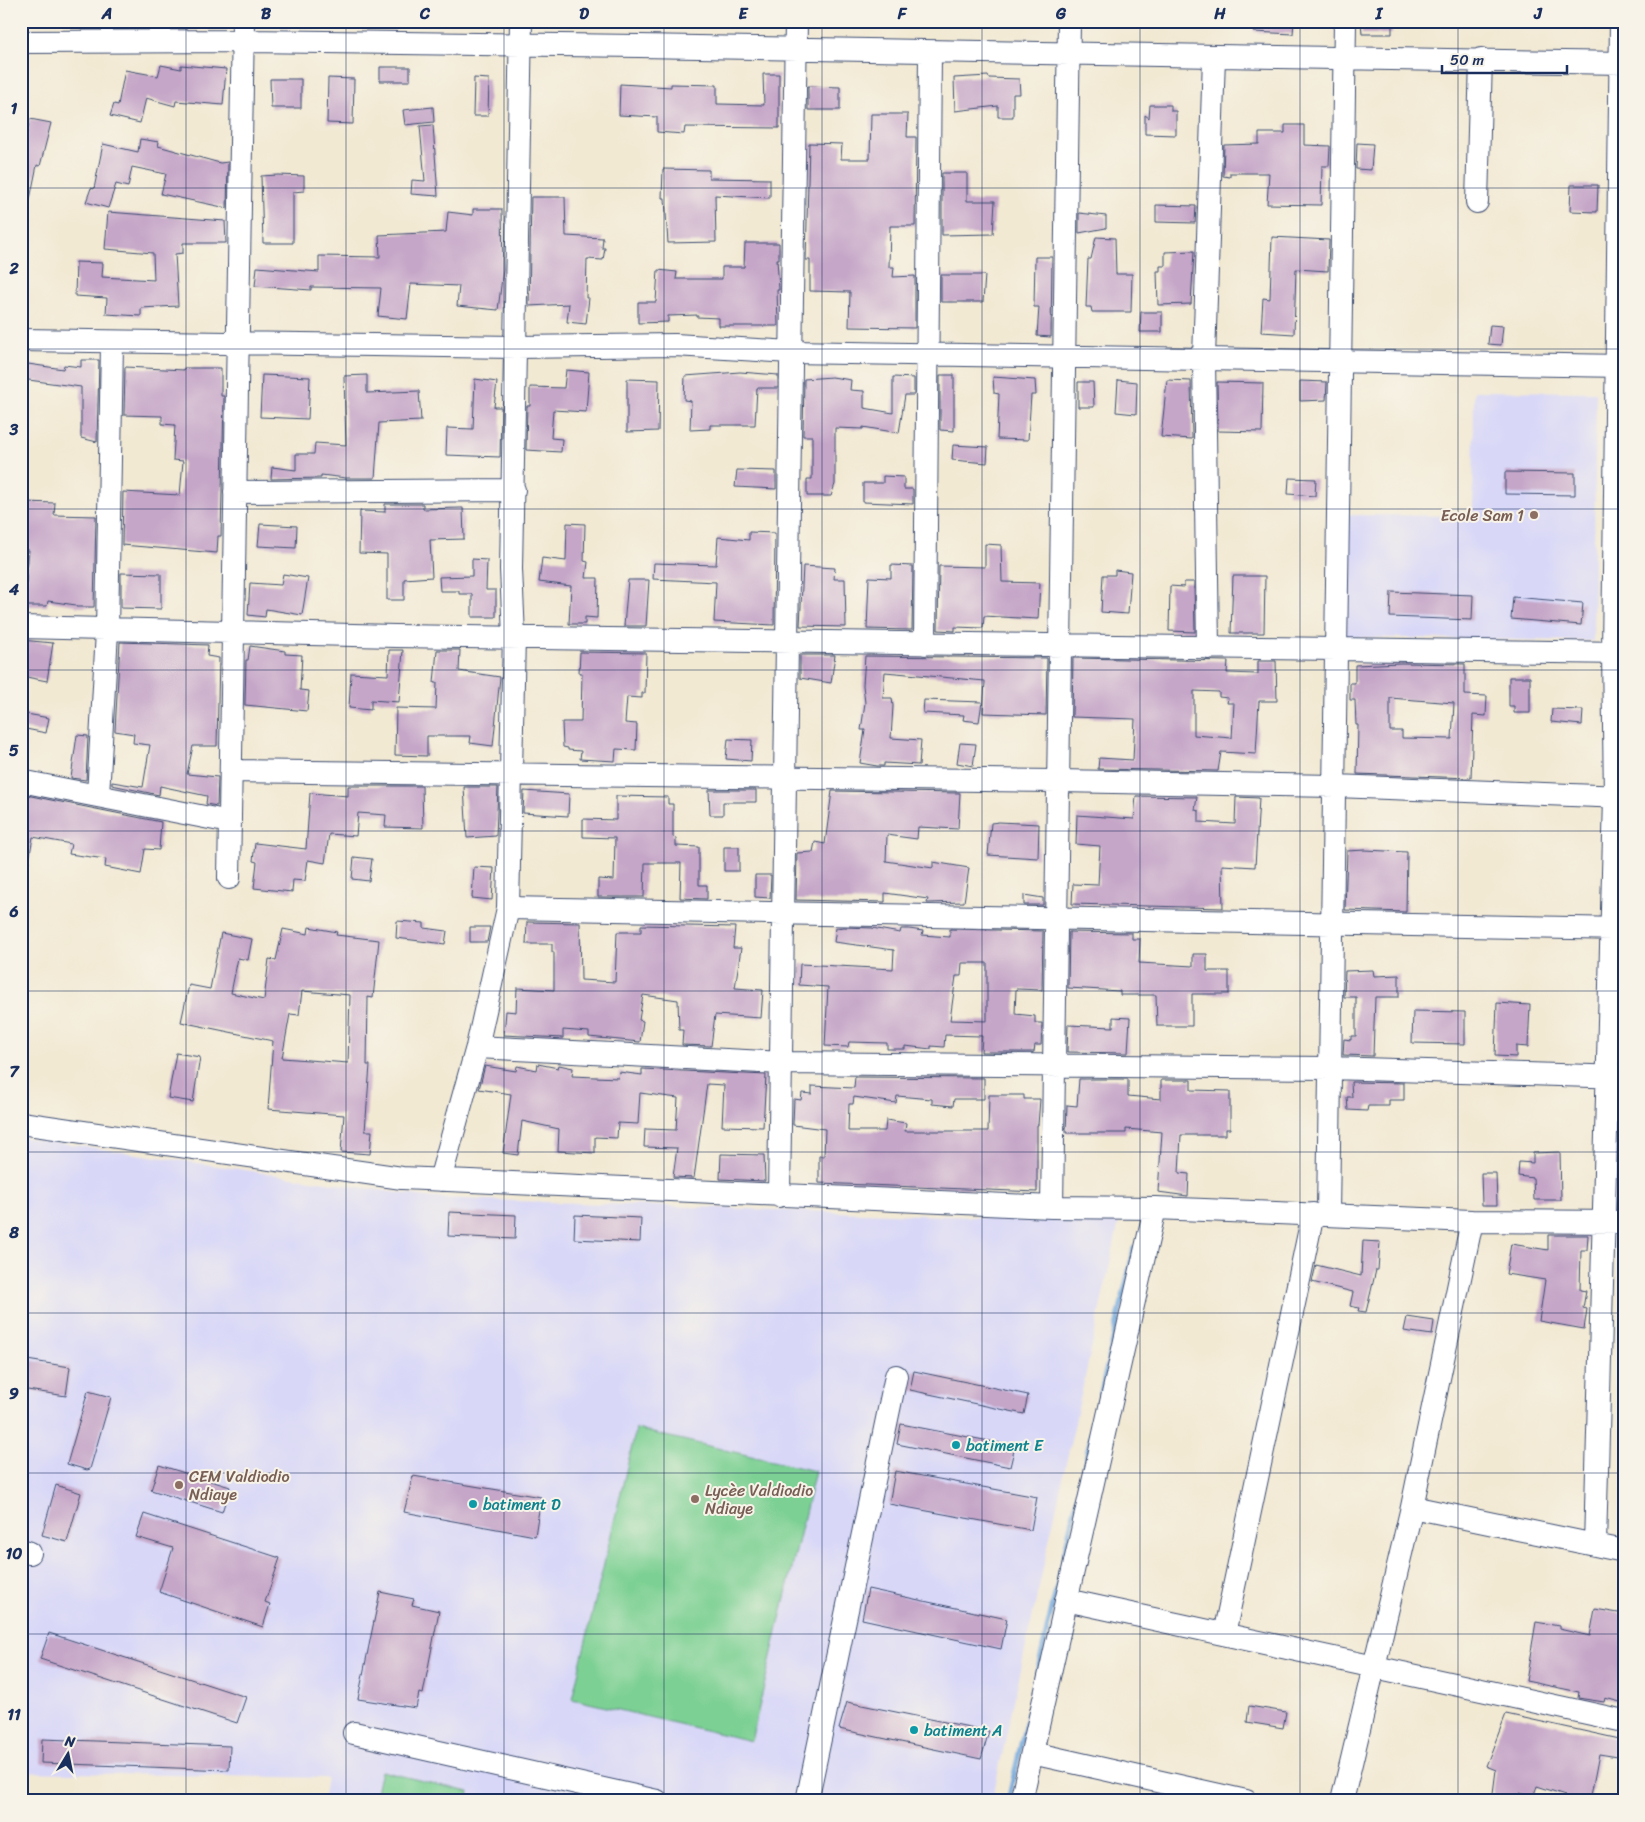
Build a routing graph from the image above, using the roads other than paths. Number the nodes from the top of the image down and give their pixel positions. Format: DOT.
graph roads {
  1 [pos="521,21"];
  2 [pos="796,21"];
  3 [pos="1069,21"];
  4 [pos="1346,21"];
  5 [pos="1621,21"];
  6 [pos="243,31"];
  7 [pos="21,42"];
  8 [pos="520,45"];
  9 [pos="795,50"];
  10 [pos="930,52"];
  11 [pos="1068,54"];
  12 [pos="1214,57"];
  13 [pos="1345,59"];
  14 [pos="1481,59"];
  15 [pos="1622,63"];
  16 [pos="1477,202"];
  17 [pos="21,340"];
  18 [pos="238,342"];
  19 [pos="112,343"];
  20 [pos="516,347"];
  21 [pos="791,352"];
  22 [pos="927,354"];
  23 [pos="1064,357"];
  24 [pos="1204,358"];
  25 [pos="1341,361"];
  26 [pos="1620,366"];
  27 [pos="514,490"];
  28 [pos="236,492"];
  29 [pos="21,627"];
  30 [pos="107,631"];
  31 [pos="234,633"];
  32 [pos="514,636"];
  33 [pos="787,642"];
  34 [pos="925,644"];
  35 [pos="1058,646"];
  36 [pos="1208,648"];
  37 [pos="1335,650"];
  38 [pos="1618,652"];
  39 [pos="231,771"];
  40 [pos="510,774"];
  41 [pos="785,777"];
  42 [pos="21,781"];
  43 [pos="1058,781"];
  44 [pos="1335,786"];
  45 [pos="98,796"];
  46 [pos="1619,798"];
  47 [pos="230,822"];
  48 [pos="230,878"];
  49 [pos="508,908"];
  50 [pos="783,913"];
  51 [pos="1056,918"];
  52 [pos="1333,923"];
  53 [pos="1618,929"];
  54 [pos="476,1047"];
  55 [pos="782,1063"];
  56 [pos="1054,1066"];
  57 [pos="1330,1068"];
  58 [pos="1616,1077"];
  59 [pos="21,1123"];
  60 [pos="440,1180"];
  61 [pos="779,1196"];
  62 [pos="1052,1207"];
  63 [pos="1155,1208"];
  64 [pos="1321,1214"];
  65 [pos="1472,1221"];
  66 [pos="1613,1222"];
  67 [pos="896,1376"];
  68 [pos="1412,1507"];
  69 [pos="1595,1545"];
  70 [pos="1624,1551"];
  71 [pos="1066,1600"];
  72 [pos="1224,1634"];
  73 [pos="1372,1666"];
  74 [pos="1624,1722"];
  75 [pos="354,1733"];
  76 [pos="1032,1753"];
  77 [pos="1192,1795"];
  78 [pos="657,1801"];
  79 [pos="807,1801"];
  80 [pos="1021,1801"];
  81 [pos="1246,1801"];
  82 [pos="1342,1801"];
  1 -- 8 [label="street"];
  2 -- 9 [label="street"];
  3 -- 11 [label="street"];
  4 -- 13 [label="street"];
  5 -- 15 [label="street"];
  6 -- 7 [label="street"];
  6 -- 8 [label="street"];
  6 -- 18 [label="street"];
  8 -- 9 [label="street"];
  8 -- 20 [label="street"];
  9 -- 10 [label="street"];
  9 -- 21 [label="street"];
  10 -- 11 [label="street"];
  10 -- 22 [label="street"];
  11 -- 12 [label="street"];
  11 -- 23 [label="street"];
  12 -- 13 [label="street"];
  12 -- 24 [label="street"];
  13 -- 14 [label="street"];
  13 -- 25 [label="street"];
  14 -- 15 [label="street"];
  14 -- 16 [label="street"];
  15 -- 26 [label="street"];
  17 -- 19 [label="street"];
  18 -- 19 [label="street"];
  18 -- 20 [label="street"];
  18 -- 28 [label="street"];
  19 -- 30 [label="street"];
  20 -- 21 [label="street"];
  20 -- 27 [label="street"];
  21 -- 22 [label="street"];
  21 -- 33 [label="street"];
  22 -- 23 [label="street"];
  22 -- 34 [label="street"];
  23 -- 24 [label="street"];
  23 -- 35 [label="street"];
  24 -- 25 [label="street"];
  24 -- 36 [label="street"];
  25 -- 26 [label="street"];
  25 -- 37 [label="street"];
  26 -- 38 [label="street"];
  27 -- 28 [label="street"];
  27 -- 32 [label="street"];
  28 -- 31 [label="street"];
  29 -- 30 [label="street"];
  30 -- 31 [label="street"];
  30 -- 45 [label="street"];
  31 -- 32 [label="street"];
  31 -- 39 [label="street"];
  32 -- 33 [label="street"];
  32 -- 40 [label="street"];
  33 -- 34 [label="street"];
  33 -- 41 [label="street"];
  34 -- 35 [label="street"];
  35 -- 36 [label="street"];
  35 -- 43 [label="street"];
  36 -- 37 [label="street"];
  37 -- 38 [label="street"];
  37 -- 44 [label="street"];
  38 -- 46 [label="street"];
  39 -- 40 [label="street"];
  39 -- 47 [label="street"];
  40 -- 41 [label="street"];
  40 -- 49 [label="street"];
  41 -- 43 [label="street"];
  41 -- 50 [label="street"];
  42 -- 45 [label="street"];
  43 -- 44 [label="street"];
  43 -- 51 [label="street"];
  44 -- 46 [label="street"];
  44 -- 52 [label="street"];
  45 -- 47 [label="street"];
  46 -- 53 [label="street"];
  47 -- 48 [label="street"];
  49 -- 50 [label="street"];
  49 -- 54 [label="street"];
  50 -- 51 [label="street"];
  50 -- 55 [label="street"];
  51 -- 52 [label="street"];
  51 -- 56 [label="street"];
  52 -- 53 [label="street"];
  52 -- 57 [label="street"];
  53 -- 58 [label="street"];
  54 -- 55 [label="street"];
  54 -- 60 [label="street"];
  55 -- 56 [label="street"];
  55 -- 61 [label="street"];
  56 -- 57 [label="street"];
  56 -- 62 [label="street"];
  57 -- 58 [label="street"];
  57 -- 64 [label="street"];
  58 -- 66 [label="street"];
  59 -- 60 [label="street"];
  60 -- 61 [label="street"];
  61 -- 62 [label="street"];
  62 -- 63 [label="street"];
  63 -- 64 [label="street"];
  63 -- 71 [label="street"];
  64 -- 65 [label="street"];
  64 -- 72 [label="street"];
  65 -- 66 [label="street"];
  65 -- 68 [label="street"];
  66 -- 69 [label="street"];
  67 -- 79 [label="street"];
  68 -- 69 [label="street"];
  68 -- 73 [label="street"];
  69 -- 70 [label="street"];
  71 -- 72 [label="street"];
  71 -- 76 [label="street"];
  72 -- 73 [label="street"];
  73 -- 74 [label="street"];
  73 -- 82 [label="street"];
  75 -- 78 [label="street"];
  76 -- 77 [label="street"];
  76 -- 80 [label="street"];
  77 -- 81 [label="street"];
}
